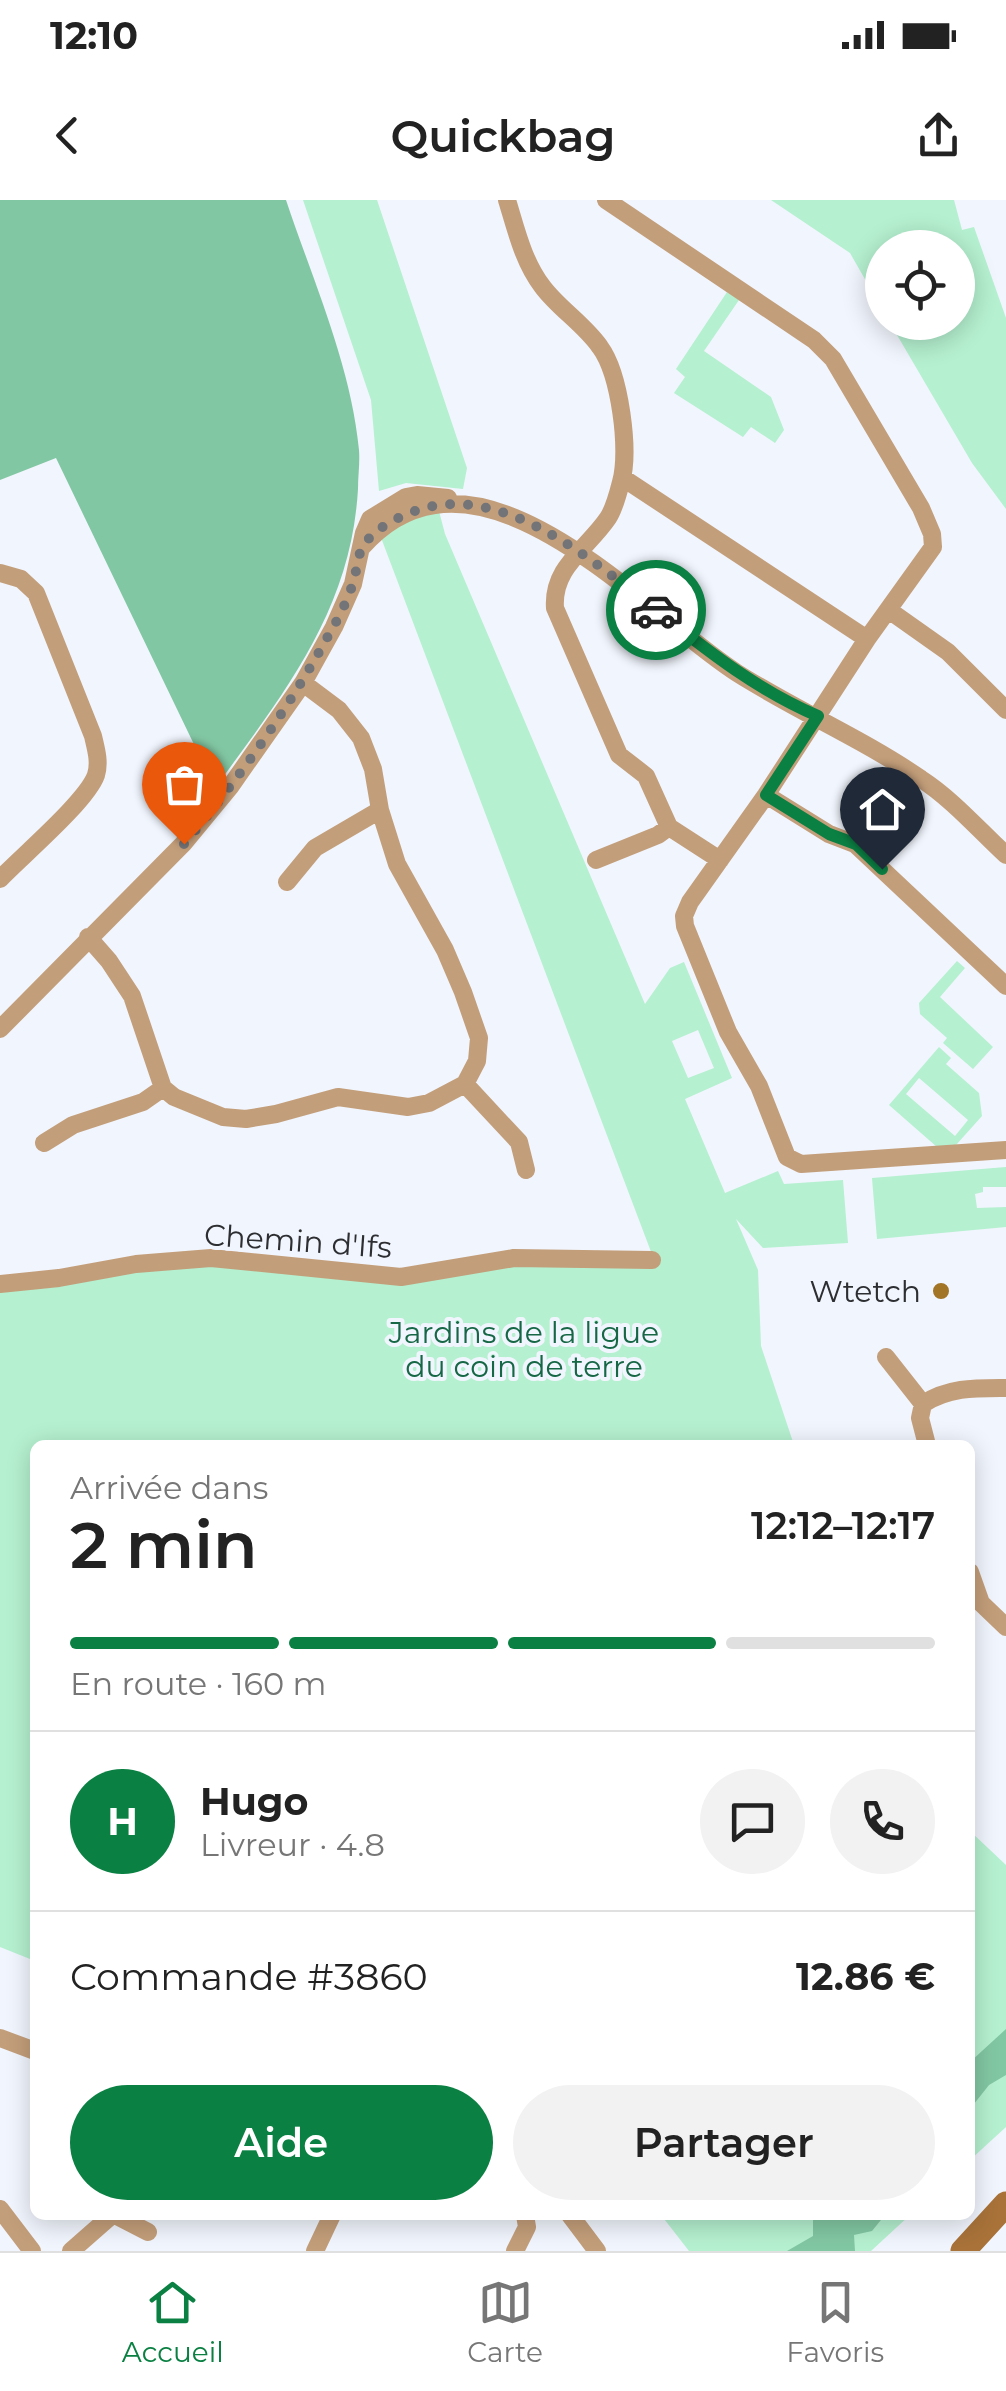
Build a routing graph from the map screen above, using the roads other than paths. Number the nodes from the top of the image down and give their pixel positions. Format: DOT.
graph roads {
  1 [pos="507,200"];
  2 [pos="606,200"];
  3 [pos="623,478"];
  4 [pos="578,551"];
  5 [pos="0,573"];
  6 [pos="890,611"];
  7 [pos="867,639"];
  8 [pos="302,683"];
  9 [pos="1006,710"];
  10 [pos="818,716"];
  11 [pos="766,795"];
  12 [pos="380,810"];
  13 [pos="669,826"];
  14 [pos="1006,854"];
  15 [pos="596,860"];
  16 [pos="720,860"];
  17 [pos="0,879"];
  18 [pos="287,882"];
  19 [pos="88,937"];
  20 [pos="1006,986"];
  21 [pos="0,1029"];
  22 [pos="464,1084"];
  23 [pos="162,1088"];
  24 [pos="44,1143"];
  25 [pos="1006,1150"];
  26 [pos="526,1170"];
  27 [pos="652,1260"];
  28 [pos="0,1284"];
  29 [pos="886,1357"];
  30 [pos="1006,1388"];
  31 [pos="924,1404"];
  32 [pos="926,1440"];
  33 [pos="975,1588"];
  34 [pos="1006,1627"];
  35 [pos="0,2038"];
  36 [pos="30,2049"];
  37 [pos="1006,2204"];
  38 [pos="0,2209"];
  39 [pos="108,2220"];
  40 [pos="124,2220"];
  41 [pos="330,2220"];
  42 [pos="526,2220"];
  43 [pos="574,2220"];
  44 [pos="1006,2230"];
  45 [pos="148,2232"];
  46 [pos="32,2251"];
  47 [pos="71,2251"];
  48 [pos="315,2251"];
  49 [pos="514,2251"];
  50 [pos="597,2251"];
  51 [pos="963,2251"];
  52 [pos="986,2251"];
  1 -- 3 [label="street"];
  2 -- 6 [label="street"];
  3 -- 4 [label="street"];
  3 -- 7 [label="street"];
  4 -- 8 [label="street"];
  4 -- 10 [label="street"];
  4 -- 13 [label="street"];
  5 -- 17 [label="street"];
  6 -- 7 [label="street"];
  6 -- 9 [label="street"];
  7 -- 10 [label="street"];
  8 -- 12 [label="street"];
  8 -- 19 [label="street"];
  10 -- 11 [label="street"];
  10 -- 14 [label="street"];
  11 -- 16 [label="street"];
  11 -- 20 [label="street"];
  12 -- 18 [label="street"];
  12 -- 22 [label="street"];
  13 -- 15 [label="street"];
  13 -- 16 [label="street"];
  16 -- 25 [label="street"];
  19 -- 21 [label="street"];
  19 -- 23 [label="street"];
  22 -- 23 [label="street"];
  22 -- 26 [label="street"];
  23 -- 24 [label="street"];
  27 -- 28 [label="street, Chemin d'Ifs"];
  29 -- 31 [label="street"];
  30 -- 31 [label="street"];
  31 -- 32 [label="street"];
  33 -- 34 [label="street"];
  35 -- 36 [label="street"];
  37 -- 51 [label="main road"];
  38 -- 46 [label="street"];
  39 -- 47 [label="street"];
  40 -- 45 [label="street"];
  41 -- 48 [label="street"];
  42 -- 49 [label="street"];
  43 -- 50 [label="street"];
  44 -- 52 [label="main road"];
}
